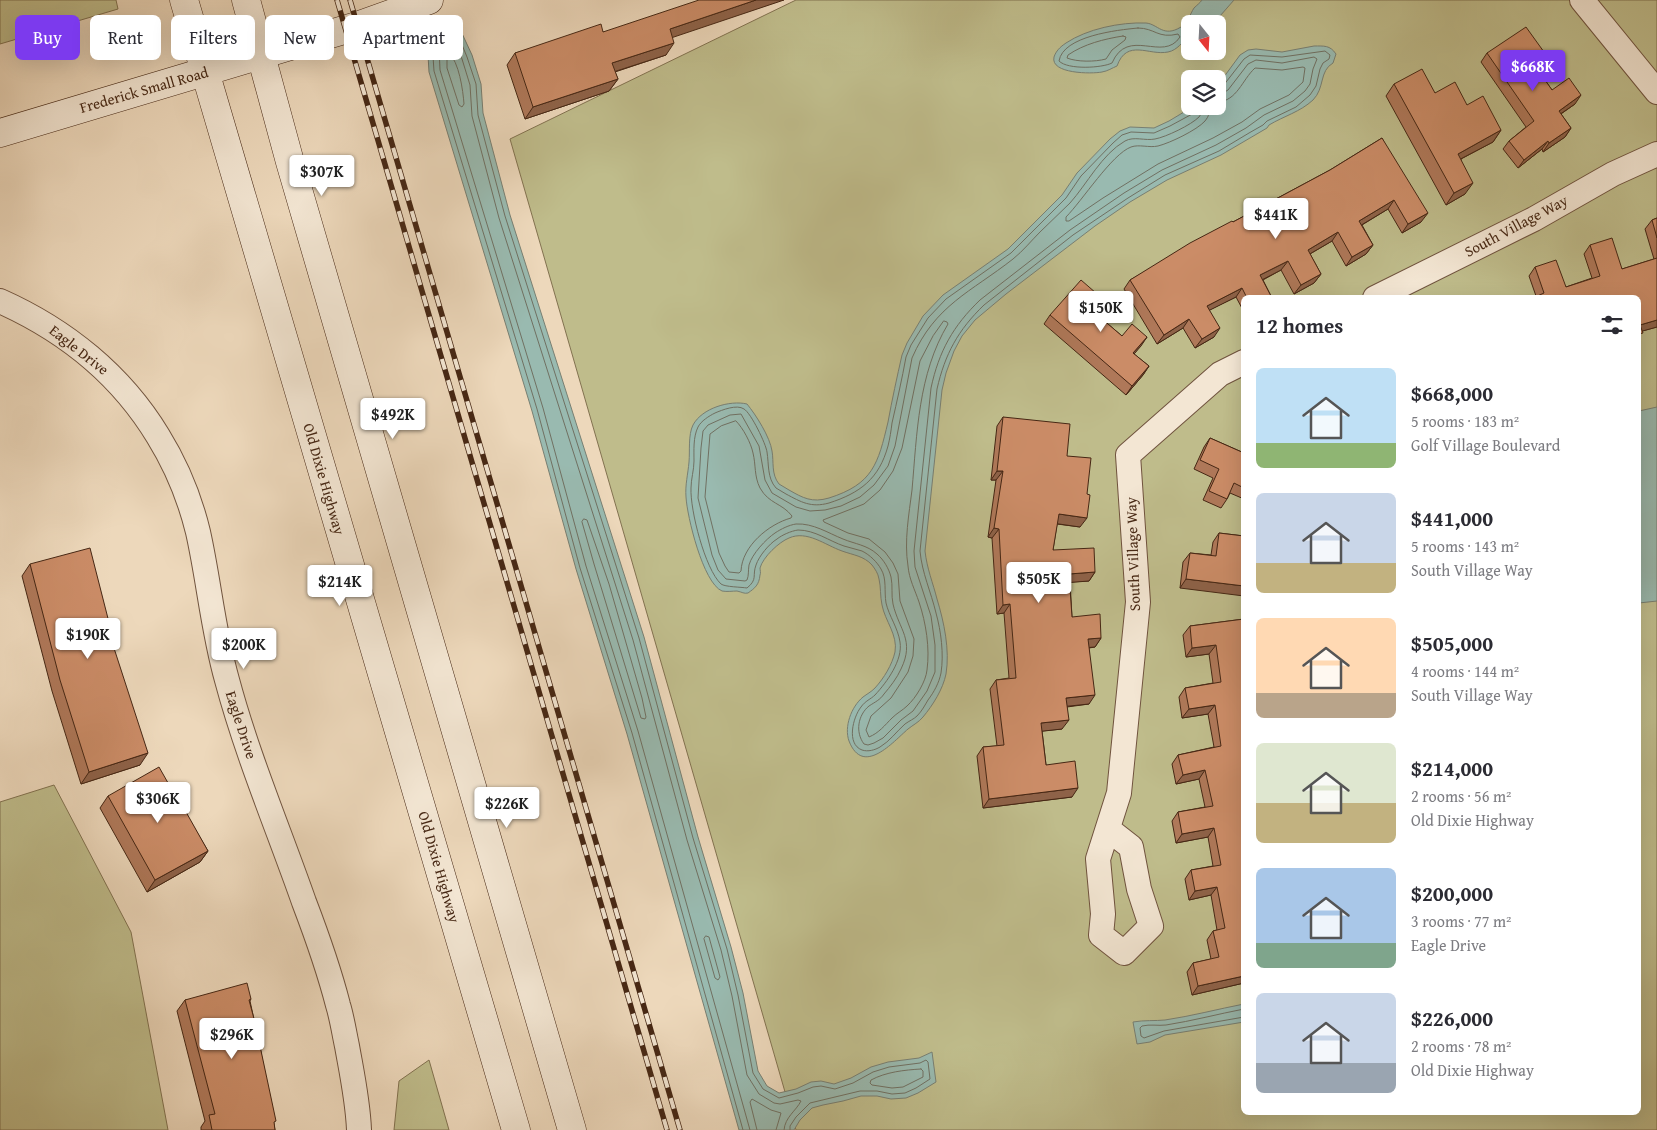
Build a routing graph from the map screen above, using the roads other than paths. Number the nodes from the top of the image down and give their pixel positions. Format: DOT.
graph roads {
  1 [pos="184,0"];
  2 [pos="246,0"];
  3 [pos="429,0"];
  4 [pos="1582,0"];
  5 [pos="261,54"];
  6 [pos="205,72"];
  7 [pos="1657,92"];
  8 [pos="0,132"];
  9 [pos="1657,154"];
  10 [pos="1381,295"];
  11 [pos="0,301"];
  12 [pos="1241,364"];
  13 [pos="1108,829"];
  14 [pos="359,1130"];
  15 [pos="516,1130"];
  16 [pos="572,1130"];
  1 -- 6 [label="main road, Old Dixie Highway"];
  2 -- 5 [label="main road"];
  3 -- 5 [label="main road, Frederick Small Road"];
  4 -- 7 [label="street"];
  5 -- 6 [label="main road, Frederick Small Road"];
  5 -- 16 [label="main road"];
  6 -- 8 [label="main road, Frederick Small Road"];
  6 -- 15 [label="main road, Old Dixie Highway"];
  9 -- 10 [label="street, South Village Way"];
  11 -- 14 [label="street, Eagle Drive"];
  12 -- 13 [label="street, South Village Way"];
}
